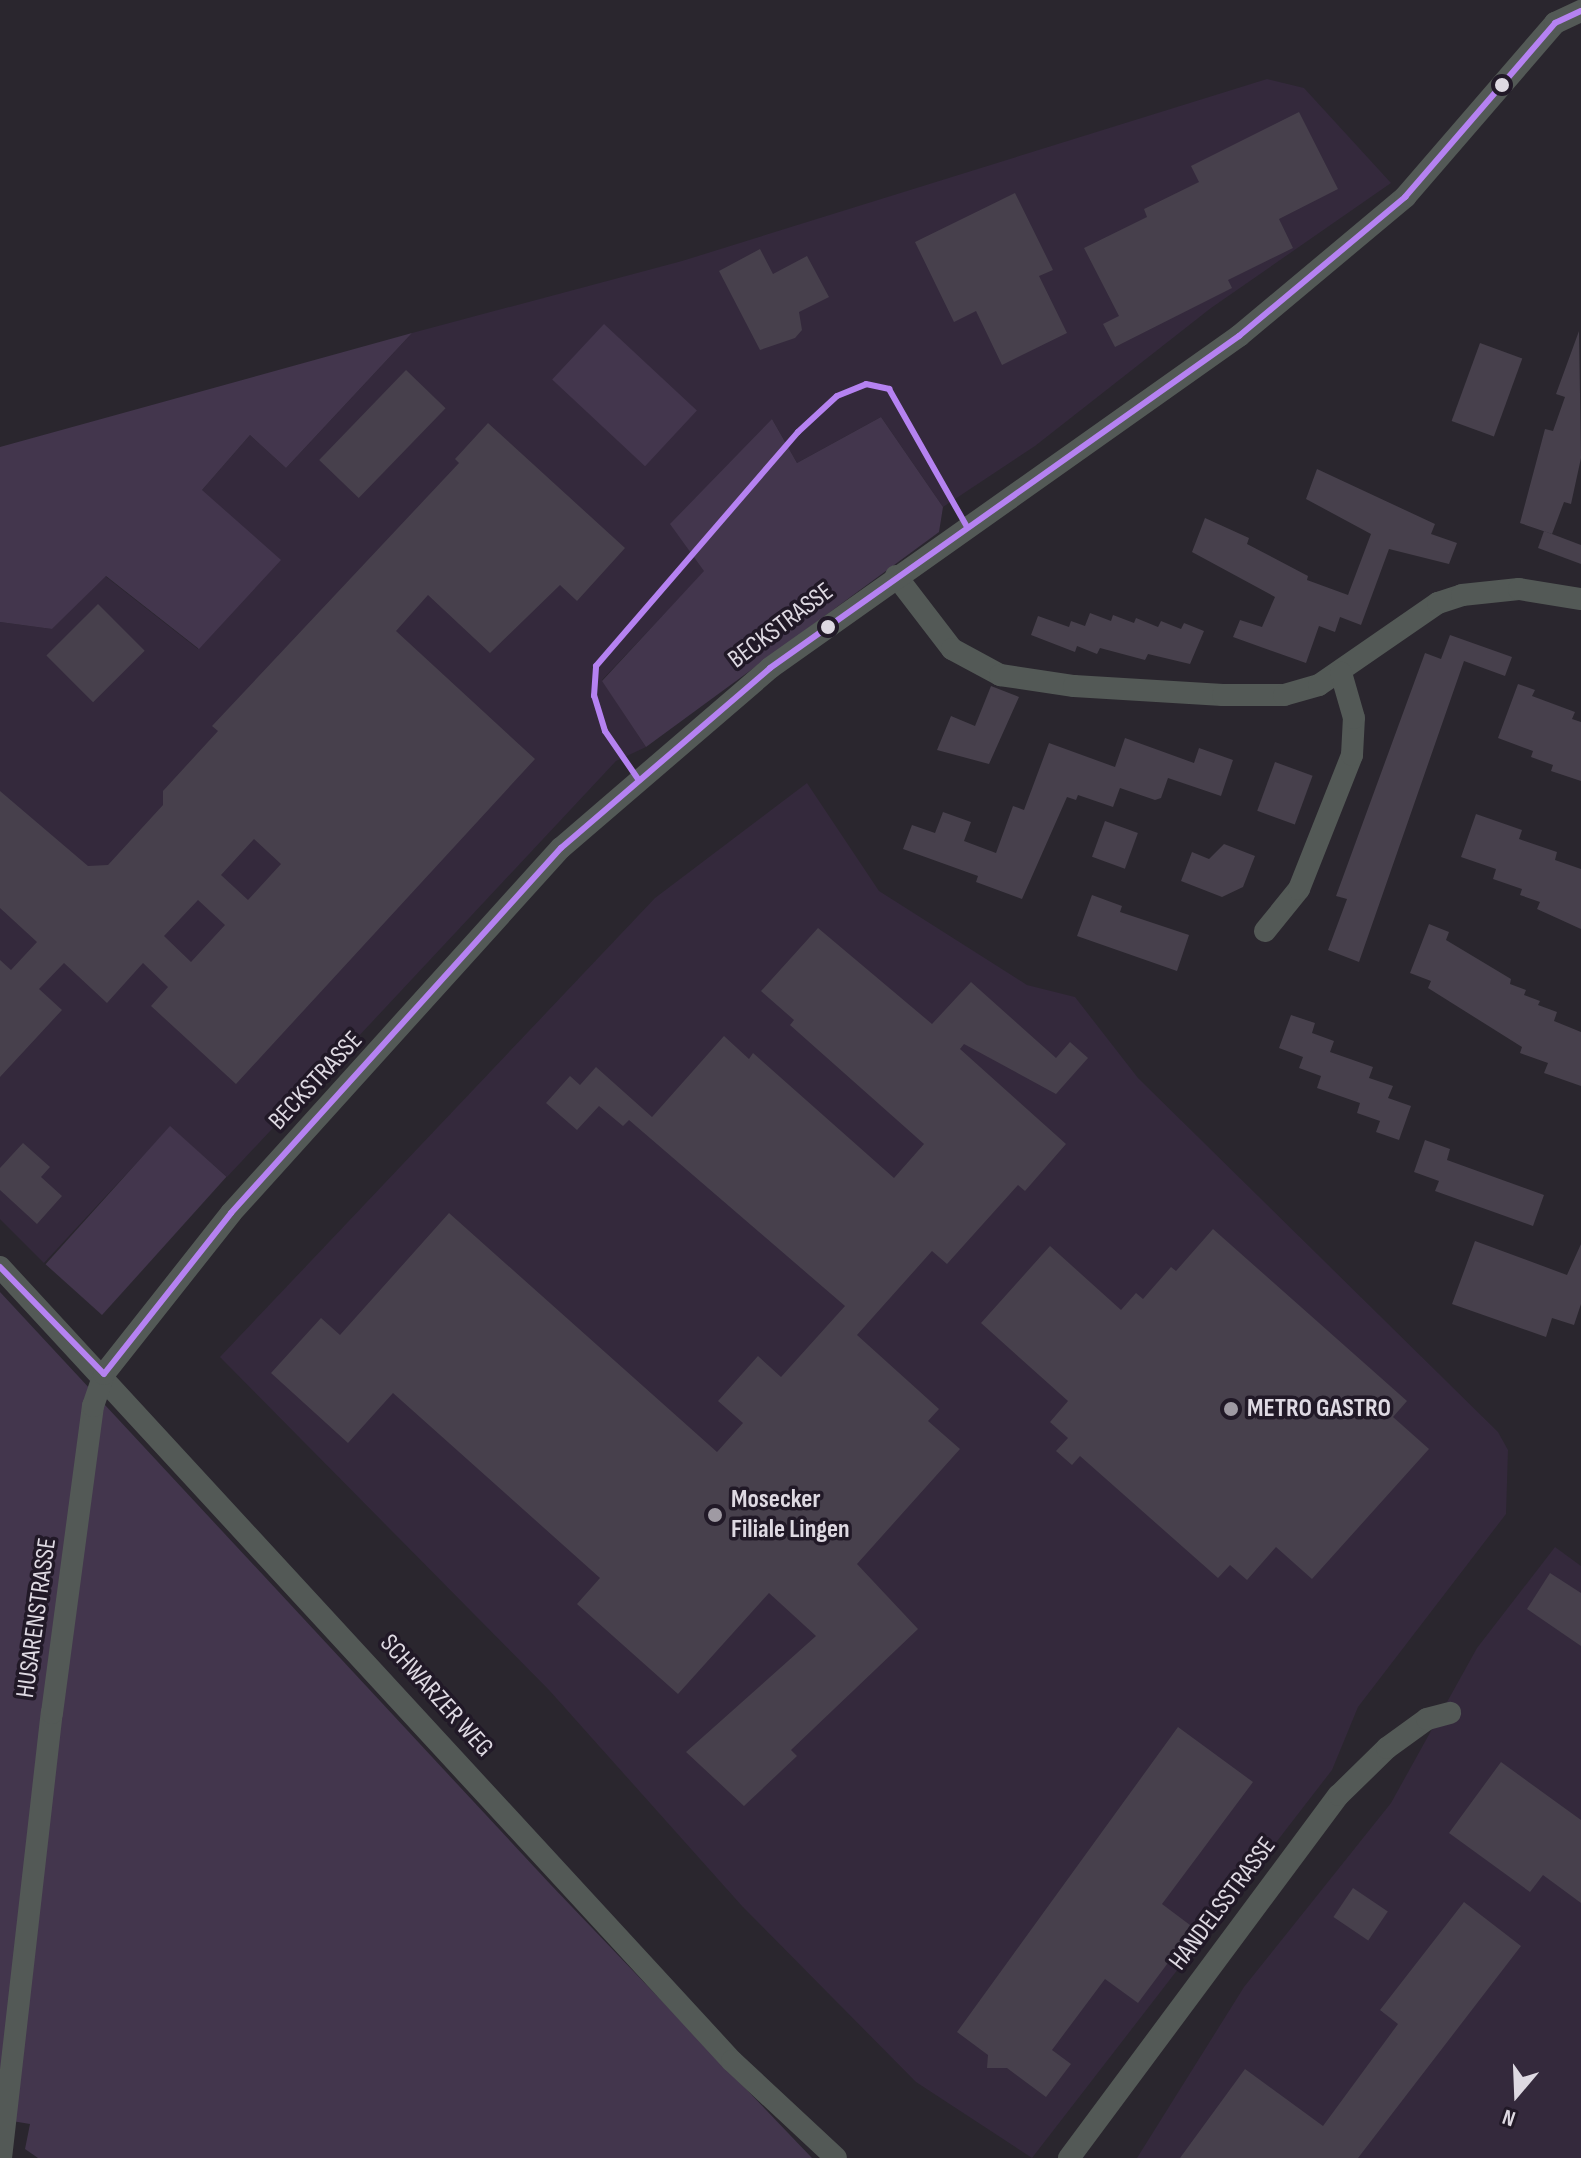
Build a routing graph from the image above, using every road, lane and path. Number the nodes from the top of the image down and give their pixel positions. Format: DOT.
graph roads {
  1 [pos="1575,7"];
  2 [pos="896,576"];
  3 [pos="1581,599"];
  4 [pos="1341,673"];
  5 [pos="1265,931"];
  6 [pos="0,1267"];
  7 [pos="104,1374"];
  8 [pos="1450,1713"];
  9 [pos="1,2158"];
  10 [pos="836,2158"];
  11 [pos="1069,2158"];
  1 -- 2 [label="street, BECKSTRASSE"];
  2 -- 4 [label="street"];
  2 -- 7 [label="street, BECKSTRASSE"];
  3 -- 4 [label="street"];
  4 -- 5 [label="street"];
  6 -- 7 [label="street, SCHWARZER WEG"];
  7 -- 9 [label="street, HUSARENSTRASSE"];
  7 -- 10 [label="street, SCHWARZER WEG"];
  8 -- 11 [label="street, HANDELSSTRASSE"];
}
